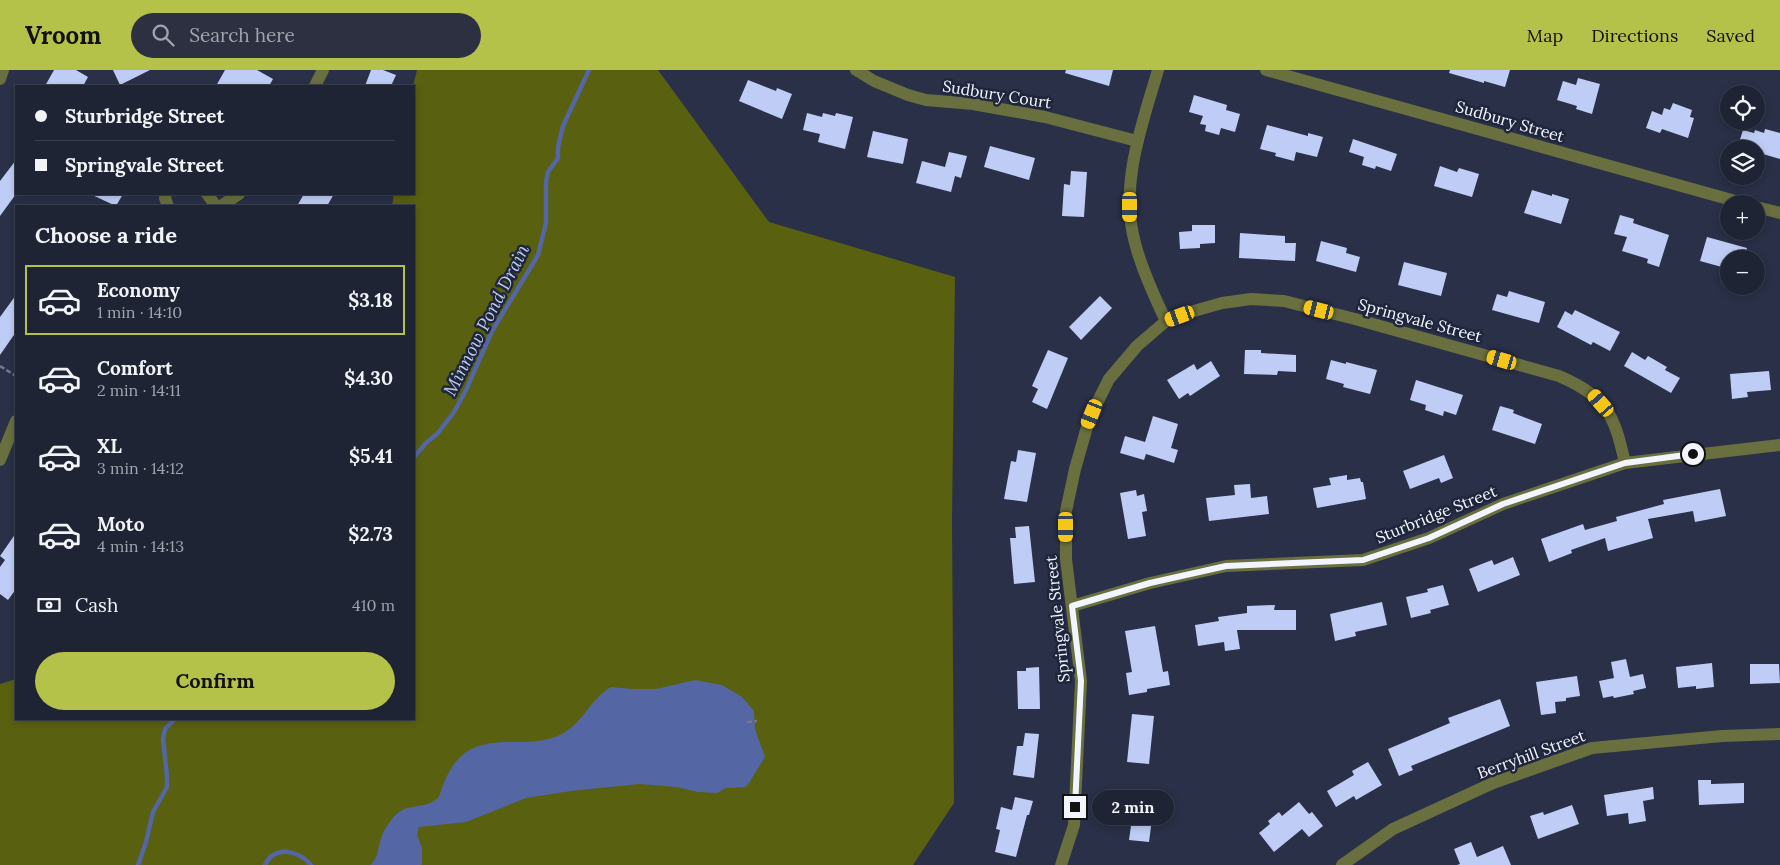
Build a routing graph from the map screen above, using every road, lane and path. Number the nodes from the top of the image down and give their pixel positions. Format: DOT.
graph roads {
  1 [pos="3,70"];
  2 [pos="322,70"];
  3 [pos="856,70"];
  4 [pos="1158,70"];
  5 [pos="1266,70"];
  6 [pos="0,78"];
  7 [pos="315,85"];
  8 [pos="1138,142"];
  9 [pos="238,195"];
  10 [pos="1720,197"];
  11 [pos="222,205"];
  12 [pos="1765,209"];
  13 [pos="1780,213"];
  14 [pos="1166,321"];
  15 [pos="0,366"];
  16 [pos="15,375"];
  17 [pos="15,423"];
  18 [pos="1780,445"];
  19 [pos="0,460"];
  20 [pos="1625,463"];
  21 [pos="1072,606"];
  22 [pos="757,721"];
  23 [pos="747,722"];
  24 [pos="1780,734"];
  25 [pos="1061,865"];
  26 [pos="1342,865"];
  1 -- 6 [label="street"];
  2 -- 7 [label="street"];
  3 -- 8 [label="street, Sudbury Court"];
  4 -- 8 [label="street"];
  5 -- 10 [label="street, Sudbury Street"];
  8 -- 14 [label="street"];
  9 -- 11 [label="street"];
  12 -- 13 [label="street"];
  14 -- 20 [label="street, Springvale Street"];
  14 -- 21 [label="street, Springvale Street"];
  15 -- 16 [label="path"];
  17 -- 19 [label="street"];
  18 -- 20 [label="street, Sturbridge Street"];
  20 -- 21 [label="street, Sturbridge Street"];
  21 -- 25 [label="street, Springvale Street"];
  22 -- 23 [label="path"];
  24 -- 26 [label="street, Berryhill Street"];
}
